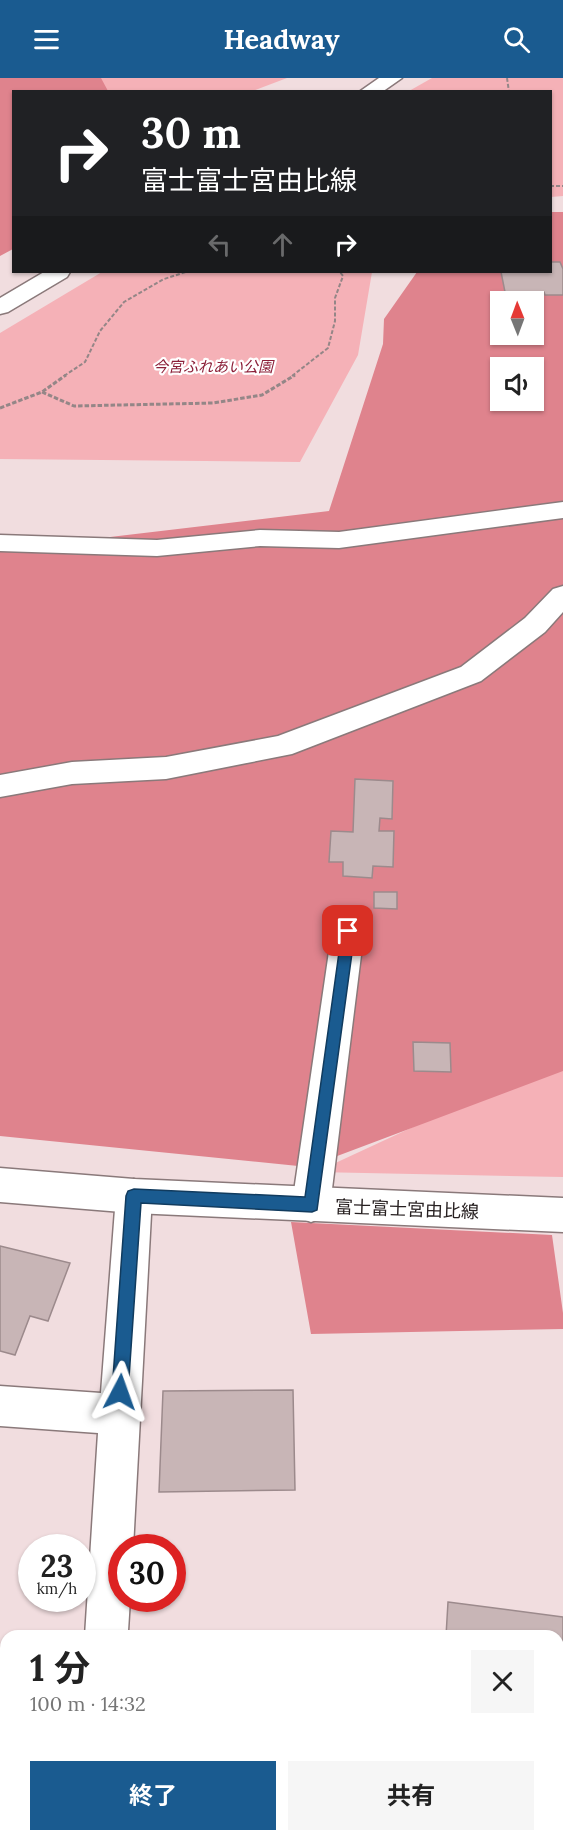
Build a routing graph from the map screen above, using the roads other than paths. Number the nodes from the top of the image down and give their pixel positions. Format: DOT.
graph roads {
  1 [pos="393,78"];
  2 [pos="372,90"];
  3 [pos="57,273"];
  4 [pos="0,307"];
  5 [pos="563,510"];
  6 [pos="0,543"];
  7 [pos="563,595"];
  8 [pos="0,786"];
  9 [pos="348,931"];
  10 [pos="0,1185"];
  11 [pos="134,1196"];
  12 [pos="312,1205"];
  13 [pos="563,1215"];
  14 [pos="0,1406"];
  15 [pos="118,1414"];
  16 [pos="106,1630"];
  1 -- 2 [label="street"];
  3 -- 4 [label="street"];
  5 -- 6 [label="street"];
  7 -- 8 [label="street"];
  9 -- 12 [label="street"];
  10 -- 11 [label="street, 富士富士宮由比線"];
  11 -- 12 [label="street, 富士富士宮由比線"];
  11 -- 15 [label="street"];
  12 -- 13 [label="street, 富士富士宮由比線"];
  14 -- 15 [label="street"];
  15 -- 16 [label="street"];
}
